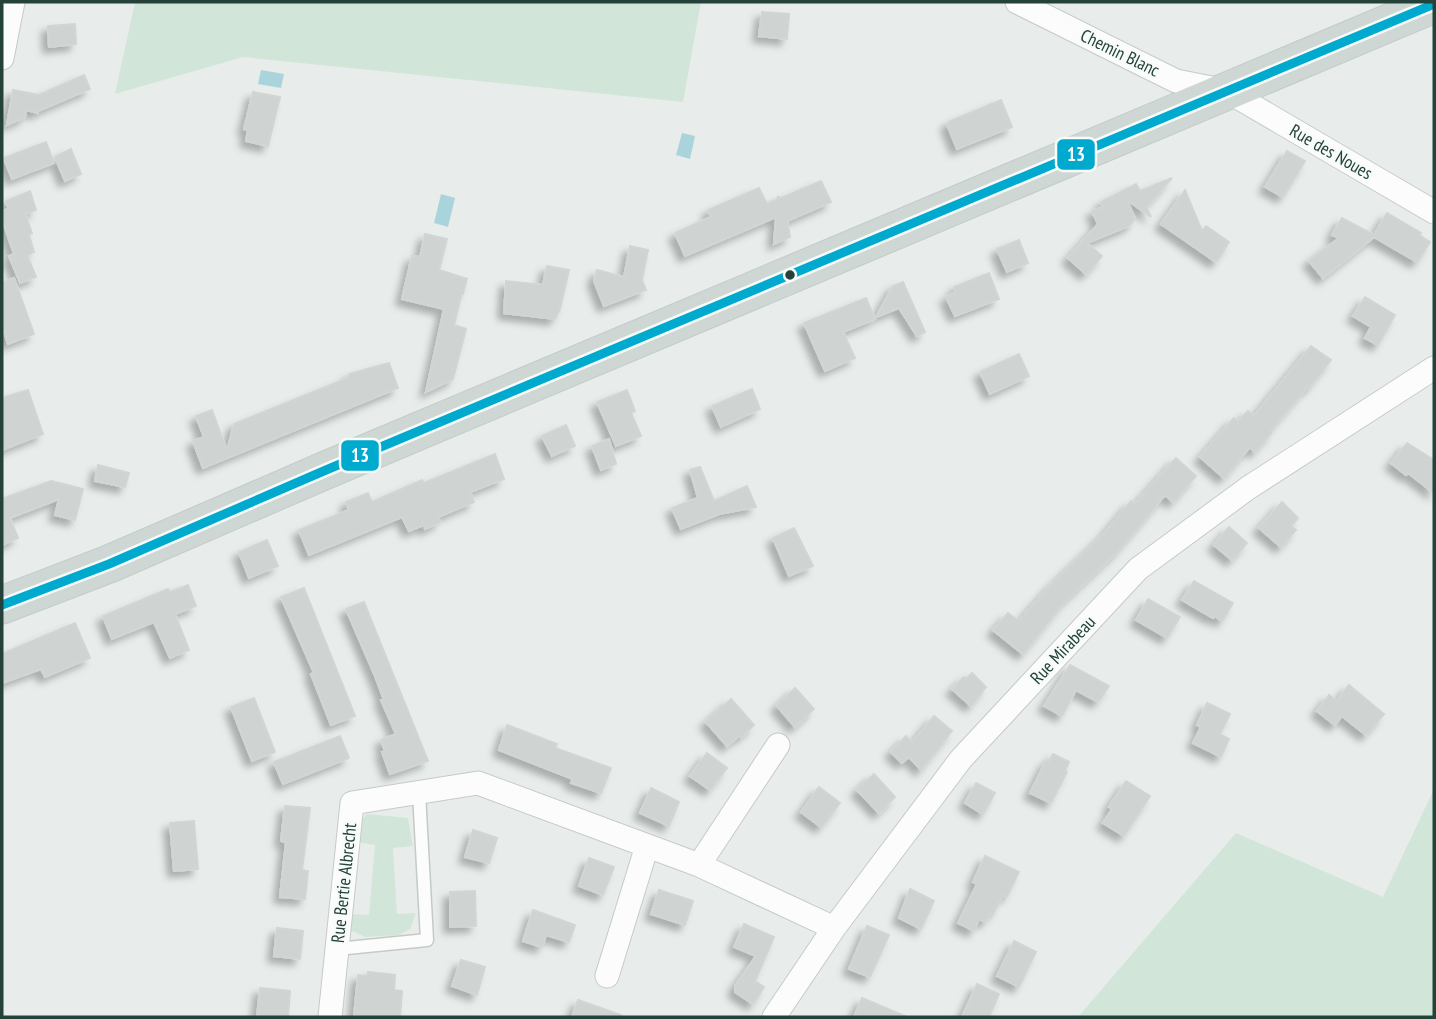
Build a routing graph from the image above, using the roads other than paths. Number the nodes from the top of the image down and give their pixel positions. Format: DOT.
graph roads {
  1 [pos="13,2"];
  2 [pos="1017,2"];
  3 [pos="1434,4"];
  4 [pos="1055,10"];
  5 [pos="2,58"];
  6 [pos="1227,91"];
  7 [pos="1434,212"];
  8 [pos="1434,368"];
  9 [pos="2,605"];
  10 [pos="778,745"];
  11 [pos="419,793"];
  12 [pos="647,846"];
  13 [pos="699,865"];
  14 [pos="834,928"];
  15 [pos="337,949"];
  16 [pos="607,975"];
  17 [pos="330,1017"];
  18 [pos="774,1017"];
  1 -- 5 [label="street"];
  2 -- 4 [label="street, Chemin Blanc"];
  3 -- 6 [label="main road"];
  4 -- 6 [label="street, Chemin Blanc"];
  6 -- 7 [label="street, Rue des Noues"];
  6 -- 9 [label="main road"];
  8 -- 14 [label="street, Rue Mirabeau"];
  10 -- 13 [label="street"];
  11 -- 12 [label="street, Rue Bertie Albrecht"];
  11 -- 15 [label="street, Rue Bertie Albrecht"];
  11 -- 15 [label="lane"];
  12 -- 13 [label="street, Rue Bertie Albrecht"];
  12 -- 16 [label="street"];
  13 -- 14 [label="street, Rue Bertie Albrecht"];
  14 -- 18 [label="street, Rue Mirabeau"];
  15 -- 17 [label="street, Rue Bertie Albrecht"];
}
